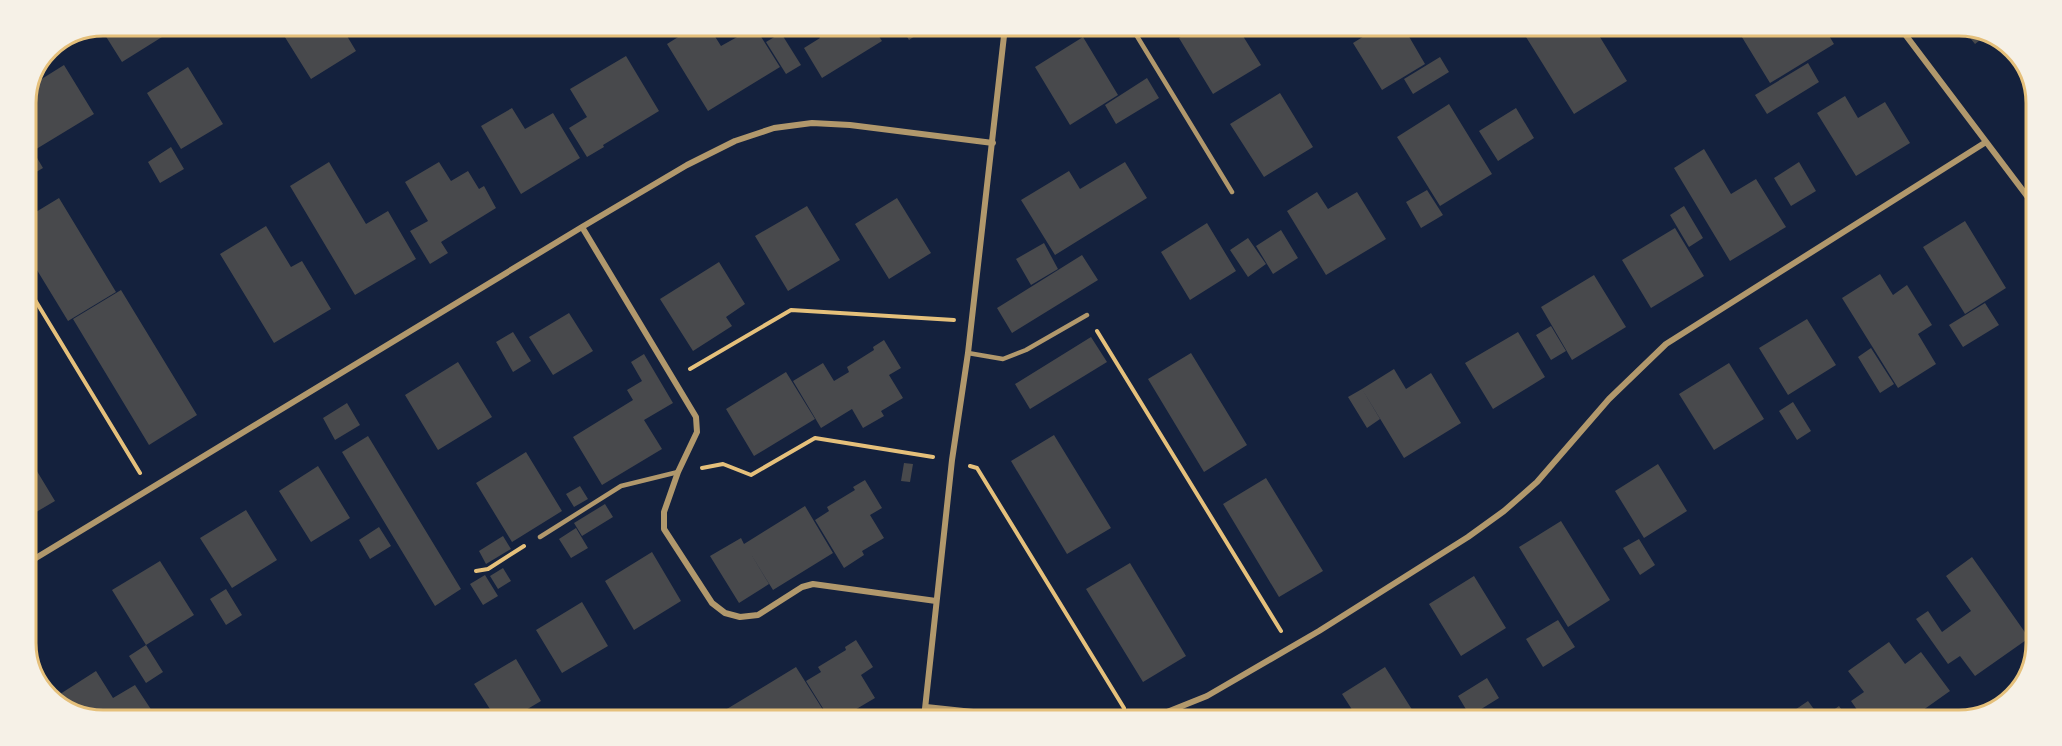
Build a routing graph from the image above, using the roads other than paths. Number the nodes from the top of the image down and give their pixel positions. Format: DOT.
graph roads {
  1 [pos="1004,36"];
  2 [pos="1137,36"];
  3 [pos="1906,36"];
  4 [pos="1986,142"];
  5 [pos="993,143"];
  6 [pos="1232,192"];
  7 [pos="2026,195"];
  8 [pos="582,227"];
  9 [pos="1087,315"];
  10 [pos="968,353"];
  11 [pos="678,472"];
  12 [pos="540,537"];
  13 [pos="36,558"];
  14 [pos="936,601"];
  15 [pos="926,707"];
  16 [pos="925,710"];
  17 [pos="957,710"];
  18 [pos="1172,710"];
  1 -- 5 [label="street"];
  2 -- 6 [label="lane"];
  3 -- 4 [label="street"];
  4 -- 7 [label="street"];
  4 -- 18 [label="street"];
  5 -- 8 [label="street"];
  5 -- 10 [label="street"];
  8 -- 11 [label="street"];
  8 -- 13 [label="street"];
  9 -- 10 [label="lane"];
  10 -- 14 [label="street"];
  11 -- 12 [label="lane"];
  11 -- 14 [label="street"];
  14 -- 15 [label="street"];
  15 -- 16 [label="street"];
  15 -- 17 [label="street"];
}
